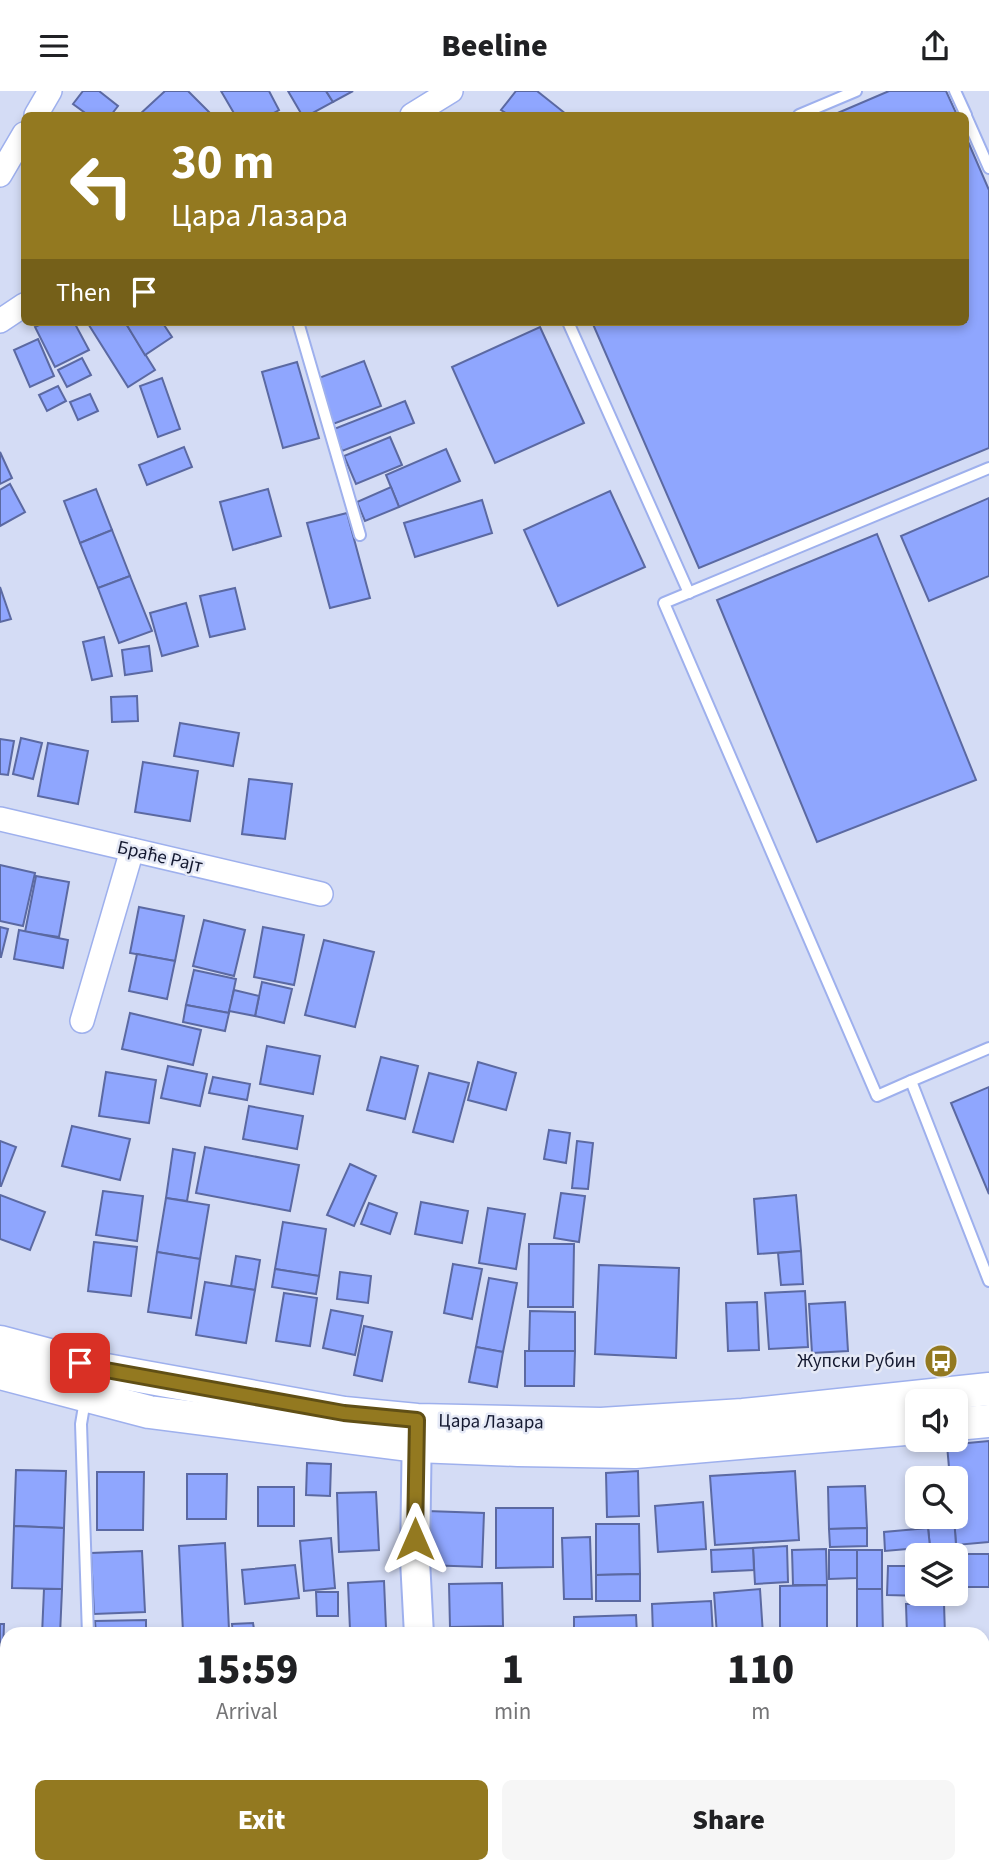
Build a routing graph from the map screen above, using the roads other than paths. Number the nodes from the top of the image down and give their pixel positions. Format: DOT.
graph roads {
  1 [pos="50,91"];
  2 [pos="451,91"];
  3 [pos="856,91"];
  4 [pos="955,91"];
  5 [pos="38,112"];
  6 [pos="417,112"];
  7 [pos="806,112"];
  8 [pos="964,112"];
  9 [pos="969,123"];
  10 [pos="21,139"];
  11 [pos="989,168"];
  12 [pos="0,175"];
  13 [pos="21,307"];
  14 [pos="0,321"];
  15 [pos="299,326"];
  16 [pos="570,326"];
  17 [pos="989,468"];
  18 [pos="360,535"];
  19 [pos="689,593"];
  20 [pos="0,819"];
  21 [pos="132,851"];
  22 [pos="321,894"];
  23 [pos="82,1021"];
  24 [pos="989,1048"];
  25 [pos="911,1081"];
  26 [pos="989,1281"];
  27 [pos="0,1342"];
  28 [pos="0,1373"];
  29 [pos="989,1389"];
  30 [pos="86,1395"];
  31 [pos="989,1421"];
  32 [pos="968,1423"];
  33 [pos="905,1429"];
  34 [pos="416,1433"];
  35 [pos="88,1627"];
  36 [pos="419,1627"];
  1 -- 5 [label="street"];
  2 -- 6 [label="street"];
  3 -- 7 [label="lane"];
  4 -- 8 [label="lane"];
  9 -- 11 [label="lane"];
  10 -- 12 [label="street"];
  13 -- 14 [label="street"];
  15 -- 18 [label="lane"];
  16 -- 19 [label="lane"];
  17 -- 19 [label="lane"];
  19 -- 25 [label="lane"];
  20 -- 21 [label="street, Браће Рајт"];
  21 -- 22 [label="street, Браће Рајт"];
  21 -- 23 [label="street"];
  24 -- 25 [label="lane"];
  25 -- 26 [label="lane"];
  27 -- 34 [label="main road, Цара Лазара"];
  28 -- 30 [label="main road, Цара Лазара"];
  29 -- 34 [label="main road, Цара Лазара"];
  30 -- 34 [label="main road, Цара Лазара"];
  30 -- 35 [label="lane"];
  31 -- 32 [label="main road"];
  33 -- 34 [label="main road, Цара Лазара"];
  34 -- 36 [label="street"];
}
